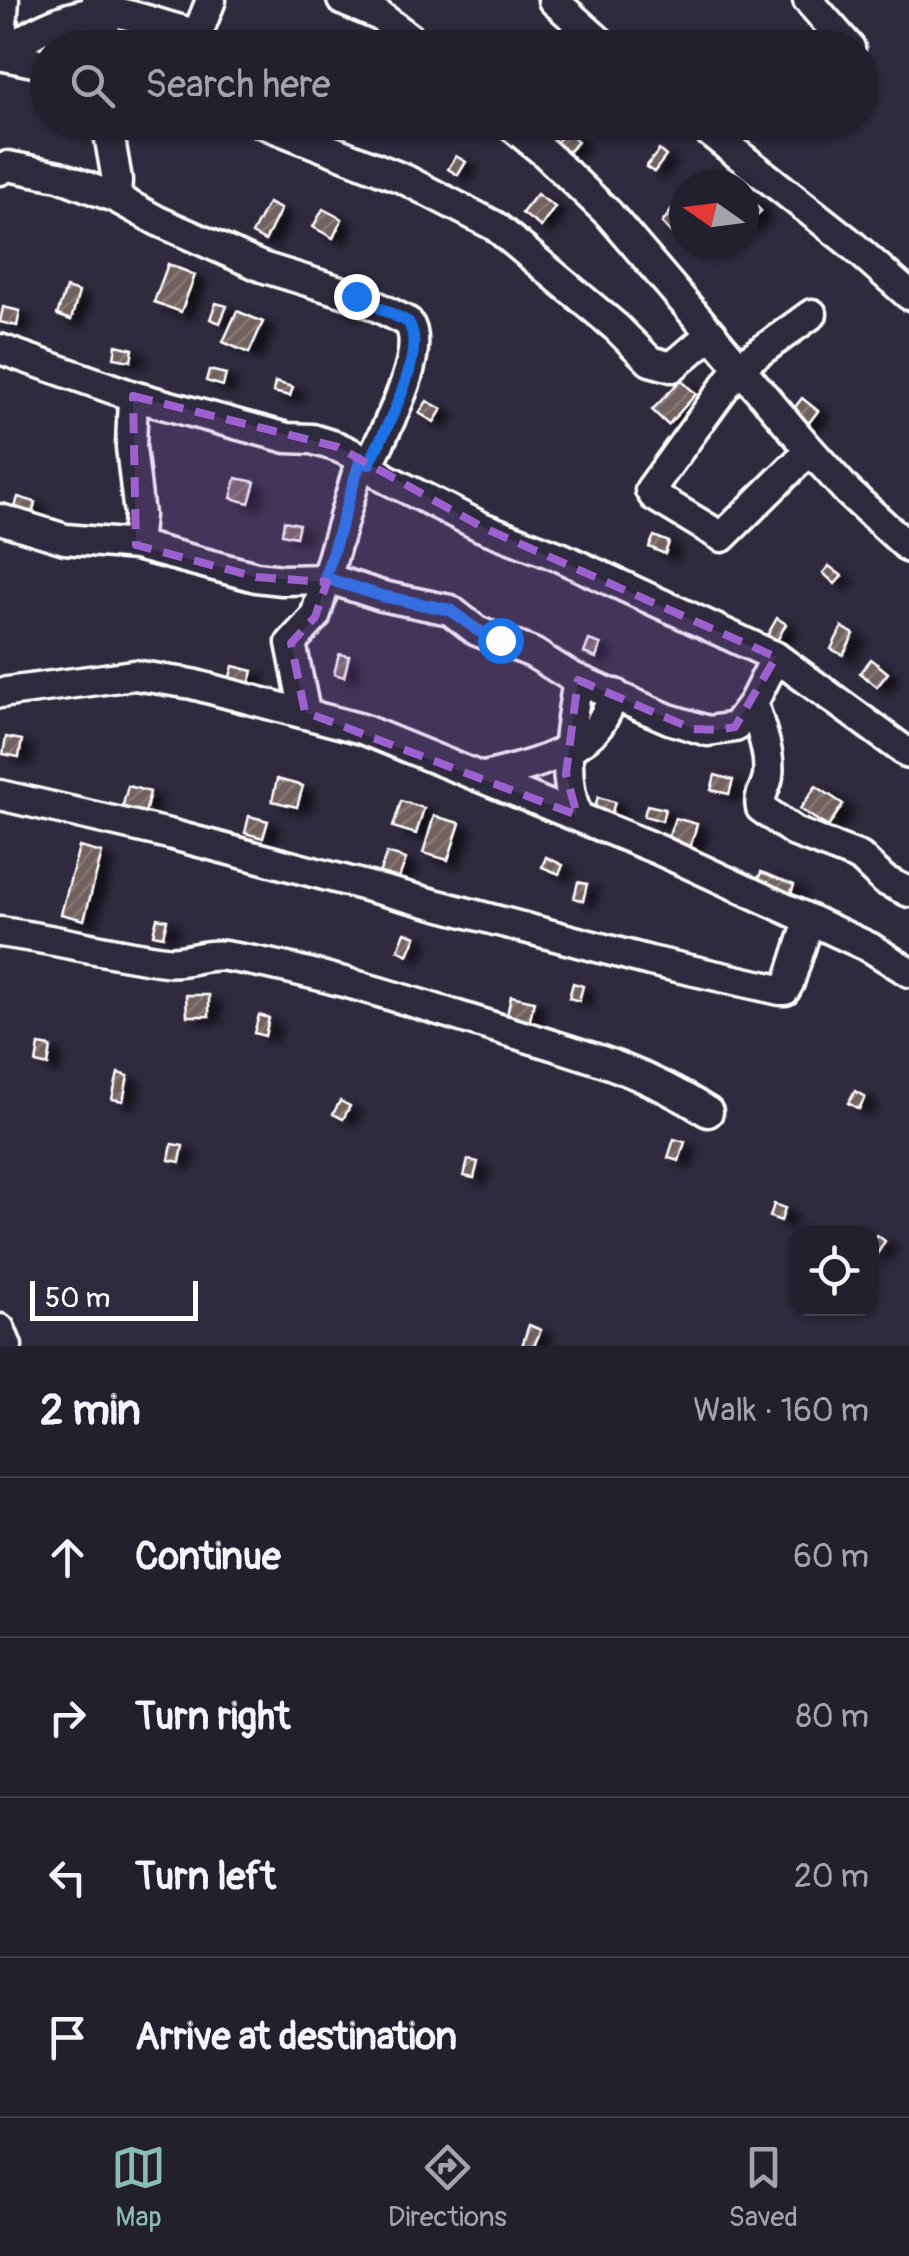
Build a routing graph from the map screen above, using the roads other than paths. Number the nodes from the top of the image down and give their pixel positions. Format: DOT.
graph roads {
  1 [pos="4,0"];
  2 [pos="211,0"];
  3 [pos="342,0"];
  4 [pos="808,0"];
  5 [pos="563,3"];
  6 [pos="96,6"];
  7 [pos="42,30"];
  8 [pos="105,30"];
  9 [pos="164,30"];
  10 [pos="199,30"];
  11 [pos="398,30"];
  12 [pos="589,30"];
  13 [pos="834,30"];
  14 [pos="30,37"];
  15 [pos="2,54"];
  16 [pos="30,61"];
  17 [pos="110,140"];
  18 [pos="305,140"];
  19 [pos="529,140"];
  20 [pos="720,140"];
  21 [pos="0,170"];
  22 [pos="116,198"];
  23 [pos="909,295"];
  24 [pos="812,314"];
  25 [pos="712,333"];
  26 [pos="0,350"];
  27 [pos="740,366"];
  28 [pos="133,396"];
  29 [pos="810,450"];
  30 [pos="365,461"];
  31 [pos="136,502"];
  32 [pos="0,519"];
  33 [pos="108,541"];
  34 [pos="136,545"];
  35 [pos="909,548"];
  36 [pos="325,578"];
  37 [pos="776,657"];
  38 [pos="578,680"];
  39 [pos="0,693"];
  40 [pos="615,694"];
  41 [pos="753,703"];
  42 [pos="305,712"];
  43 [pos="570,746"];
  44 [pos="909,754"];
  45 [pos="484,777"];
  46 [pos="0,795"];
  47 [pos="577,815"];
  48 [pos="909,892"];
  49 [pos="809,922"];
  50 [pos="0,932"];
  51 [pos="909,972"];
  52 [pos="708,1112"];
  53 [pos="0,1330"];
  54 [pos="7,1346"];
  1 -- 15 [label="street"];
  2 -- 10 [label="street"];
  3 -- 11 [label="street"];
  4 -- 13 [label="street"];
  5 -- 12 [label="street"];
  6 -- 7 [label="street"];
  6 -- 8 [label="street"];
  6 -- 9 [label="street"];
  14 -- 15 [label="street"];
  15 -- 16 [label="street"];
  17 -- 22 [label="street"];
  18 -- 25 [label="street"];
  19 -- 25 [label="street"];
  20 -- 23 [label="street"];
  21 -- 22 [label="street"];
  22 -- 30 [label="street"];
  24 -- 27 [label="street"];
  25 -- 27 [label="street"];
  26 -- 28 [label="street"];
  27 -- 29 [label="street"];
  27 -- 29 [label="street"];
  28 -- 30 [label="street"];
  28 -- 31 [label="street"];
  29 -- 35 [label="street"];
  30 -- 36 [label="street"];
  30 -- 37 [label="street"];
  31 -- 33 [label="street"];
  31 -- 34 [label="street"];
  32 -- 33 [label="street"];
  33 -- 34 [label="street"];
  34 -- 36 [label="street"];
  36 -- 38 [label="street"];
  36 -- 42 [label="street"];
  37 -- 41 [label="street"];
  37 -- 44 [label="street"];
  38 -- 40 [label="street"];
  38 -- 43 [label="street"];
  39 -- 42 [label="street"];
  40 -- 41 [label="street"];
  40 -- 43 [label="street"];
  41 -- 48 [label="street"];
  42 -- 45 [label="street"];
  43 -- 45 [label="street"];
  43 -- 47 [label="street"];
  45 -- 47 [label="street"];
  46 -- 49 [label="street"];
  47 -- 49 [label="street"];
  49 -- 51 [label="street"];
  50 -- 52 [label="street"];
  53 -- 54 [label="street"];
}
